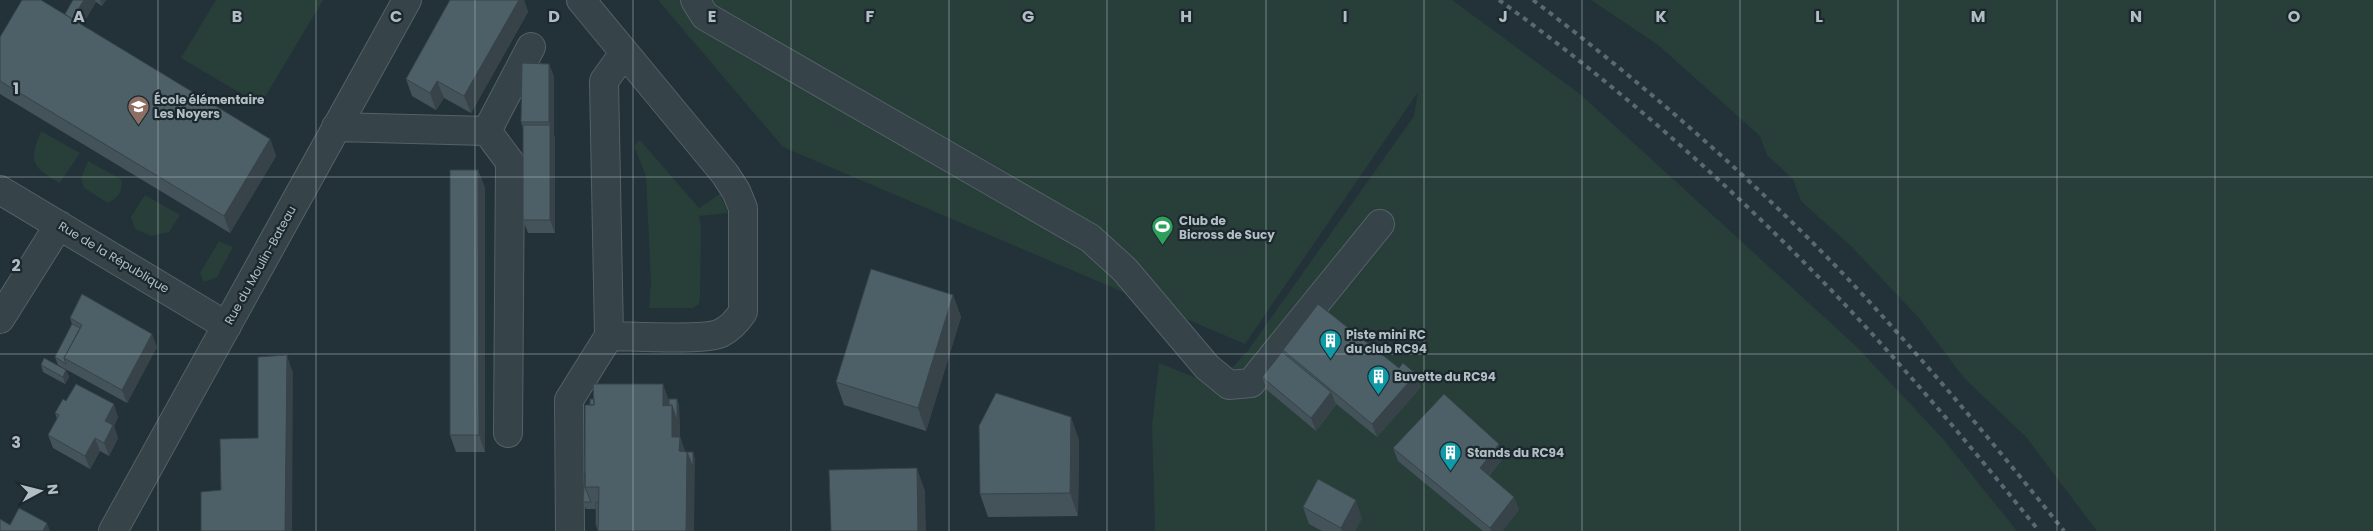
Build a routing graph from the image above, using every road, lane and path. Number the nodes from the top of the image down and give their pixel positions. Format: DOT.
graph roads {
  1 [pos="407,0"];
  2 [pos="581,0"];
  3 [pos="695,0"];
  4 [pos="531,46"];
  5 [pos="624,53"];
  6 [pos="336,126"];
  7 [pos="487,131"];
  8 [pos="0,190"];
  9 [pos="1380,224"];
  10 [pos="59,225"];
  11 [pos="0,319"];
  12 [pos="226,326"];
  13 [pos="609,336"];
  14 [pos="508,432"];
  15 [pos="113,531"];
  16 [pos="570,531"];
  1 -- 6 [label="street, Rue du Moulin-Bateau"];
  2 -- 5 [label="street"];
  3 -- 9 [label="street"];
  4 -- 7 [label="street"];
  5 -- 13 [label="street"];
  5 -- 13 [label="street"];
  6 -- 7 [label="street"];
  6 -- 12 [label="street, Rue du Moulin-Bateau"];
  7 -- 14 [label="street"];
  8 -- 10 [label="street, Rue de la République"];
  10 -- 11 [label="street"];
  10 -- 12 [label="street, Rue de la République"];
  12 -- 15 [label="street, Rue du Moulin-Bateau"];
  13 -- 16 [label="street"];
}
